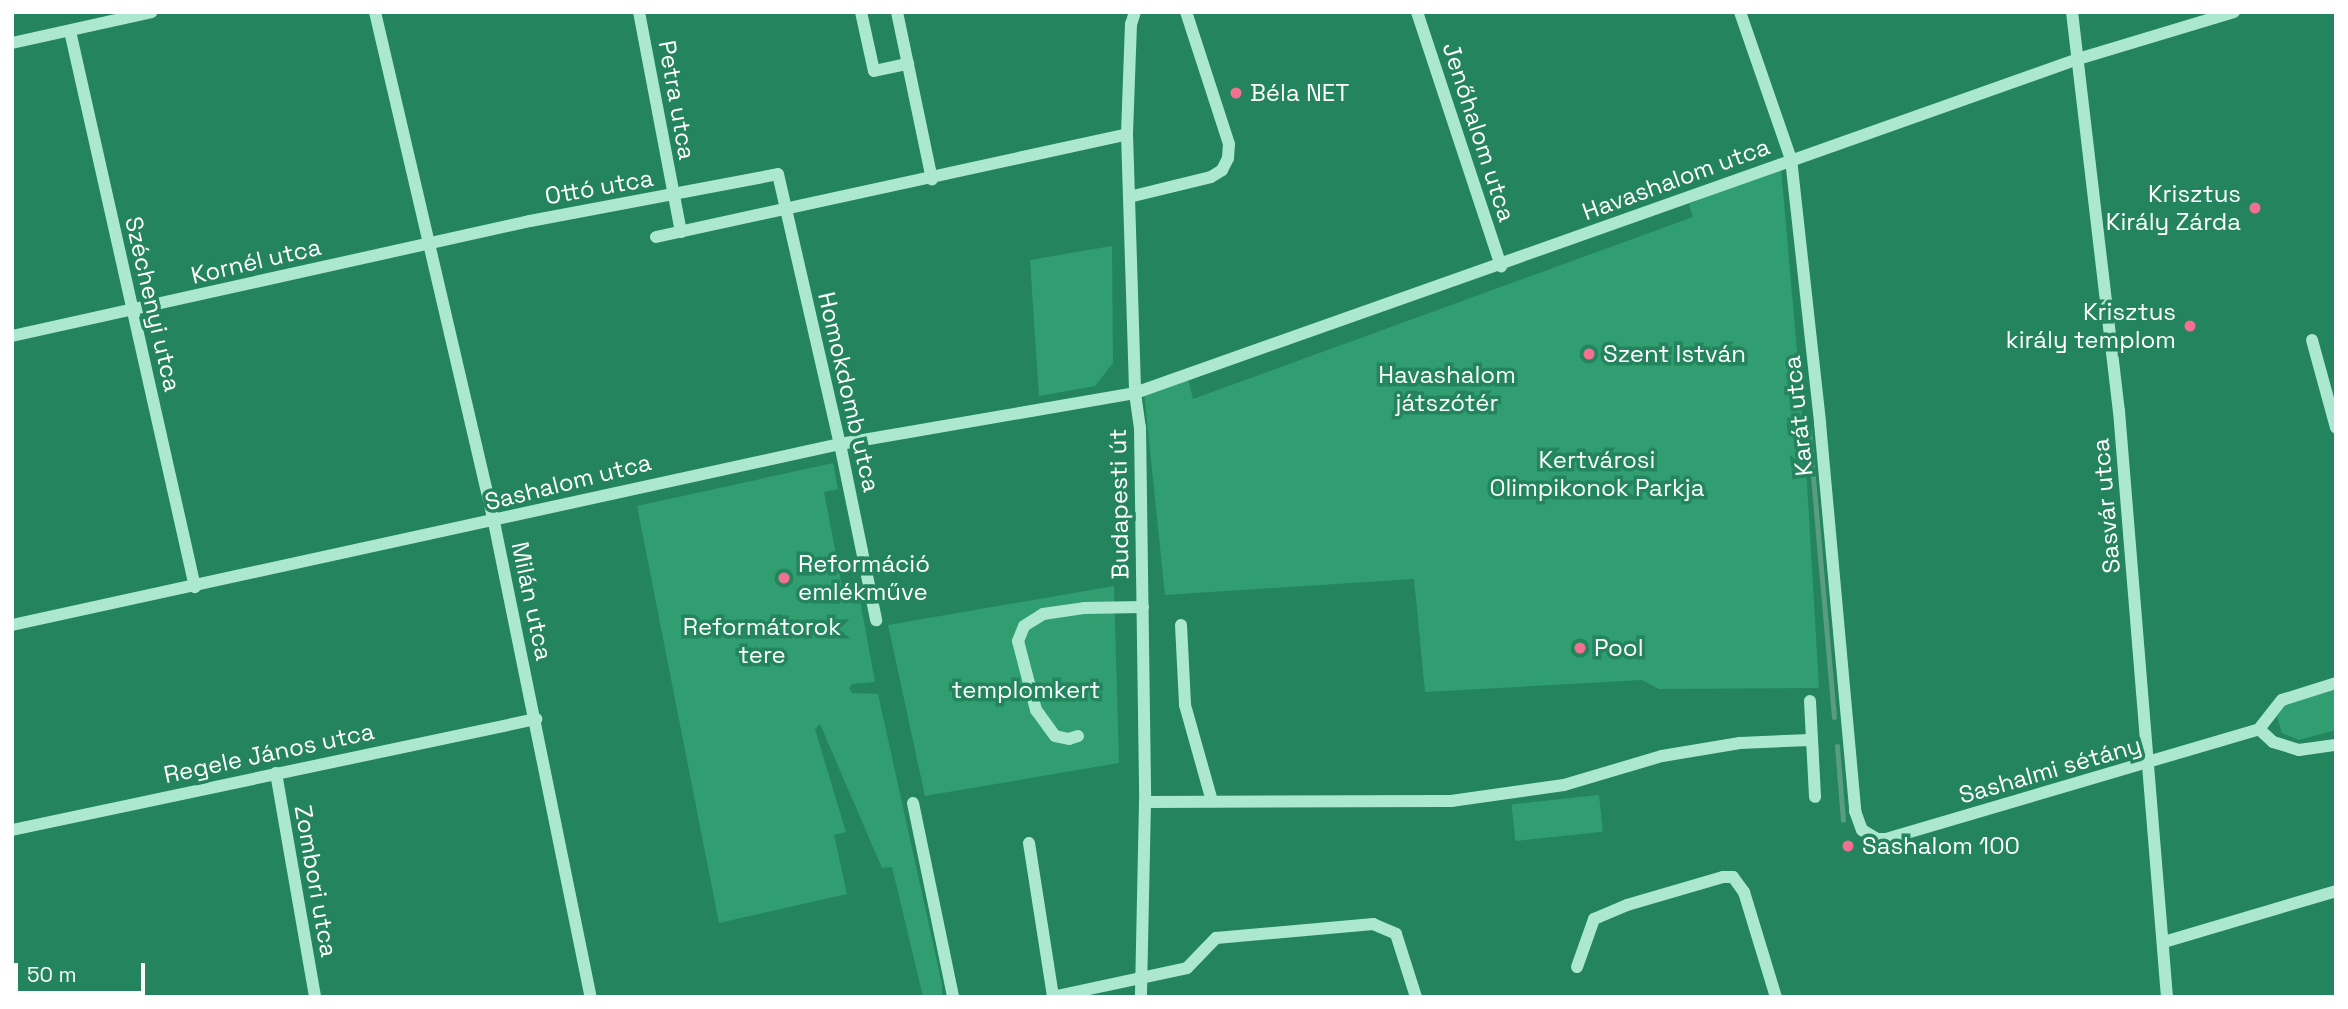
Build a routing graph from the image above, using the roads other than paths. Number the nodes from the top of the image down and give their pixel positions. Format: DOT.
graph roads {
  1 [pos="152,12"];
  2 [pos="375,12"];
  3 [pos="639,12"];
  4 [pos="860,12"];
  5 [pos="897,12"];
  6 [pos="1135,12"];
  7 [pos="1186,12"];
  8 [pos="1417,12"];
  9 [pos="1740,12"];
  10 [pos="2072,12"];
  11 [pos="2234,12"];
  12 [pos="70,31"];
  13 [pos="12,43"];
  14 [pos="2078,59"];
  15 [pos="908,64"];
  16 [pos="1127,134"];
  17 [pos="1791,159"];
  18 [pos="778,174"];
  19 [pos="932,179"];
  20 [pos="673,195"];
  21 [pos="1129,197"];
  22 [pos="786,211"];
  23 [pos="681,232"];
  24 [pos="656,237"];
  25 [pos="427,244"];
  26 [pos="1501,266"];
  27 [pos="133,310"];
  28 [pos="12,336"];
  29 [pos="2312,340"];
  30 [pos="1135,393"];
  31 [pos="2336,428"];
  32 [pos="840,444"];
  33 [pos="494,522"];
  34 [pos="195,587"];
  35 [pos="1143,607"];
  36 [pos="876,621"];
  37 [pos="12,625"];
  38 [pos="1181,625"];
  39 [pos="2336,683"];
  40 [pos="1810,701"];
  41 [pos="536,719"];
  42 [pos="2259,729"];
  43 [pos="1078,736"];
  44 [pos="1811,740"];
  45 [pos="2336,745"];
  46 [pos="2149,763"];
  47 [pos="276,773"];
  48 [pos="1815,797"];
  49 [pos="1212,801"];
  50 [pos="1145,802"];
  51 [pos="913,803"];
  52 [pos="1858,823"];
  53 [pos="12,830"];
  54 [pos="1029,843"];
  55 [pos="2336,891"];
  56 [pos="2164,942"];
  57 [pos="1577,967"];
  58 [pos="1140,978"];
  59 [pos="315,997"];
  60 [pos="591,997"];
  61 [pos="953,997"];
  62 [pos="1053,997"];
  63 [pos="1141,997"];
  64 [pos="1416,997"];
  65 [pos="1776,997"];
  66 [pos="2167,997"];
  1 -- 12 [label="street"];
  2 -- 25 [label="street, Milán utca"];
  3 -- 20 [label="street, Petra utca"];
  4 -- 15 [label="street"];
  5 -- 15 [label="street"];
  6 -- 16 [label="street, Budapesti út"];
  7 -- 21 [label="street"];
  8 -- 26 [label="street, Jenőhalom utca"];
  9 -- 17 [label="street, Karát utca"];
  10 -- 14 [label="street, Sasvár utca"];
  11 -- 14 [label="street, Havashalom utca"];
  12 -- 13 [label="street"];
  12 -- 27 [label="street, Széchenyi utca"];
  14 -- 17 [label="street, Havashalom utca"];
  14 -- 46 [label="street, Sasvár utca"];
  15 -- 19 [label="street"];
  16 -- 19 [label="street"];
  16 -- 21 [label="street, Budapesti út"];
  17 -- 26 [label="street, Havashalom utca"];
  17 -- 52 [label="street, Karát utca"];
  18 -- 20 [label="street, Ottó utca"];
  18 -- 22 [label="street, Homokdomb utca"];
  19 -- 22 [label="street"];
  20 -- 23 [label="street, Petra utca"];
  20 -- 25 [label="street, Ottó utca"];
  21 -- 30 [label="street, Budapesti út"];
  22 -- 23 [label="street"];
  22 -- 32 [label="street, Homokdomb utca"];
  23 -- 24 [label="street"];
  25 -- 27 [label="street, Kornél utca"];
  25 -- 33 [label="street, Milán utca"];
  26 -- 30 [label="street, Havashalom utca"];
  27 -- 28 [label="street, Kornél utca"];
  27 -- 34 [label="street, Széchenyi utca"];
  29 -- 31 [label="street"];
  30 -- 32 [label="street, Sashalom utca"];
  30 -- 35 [label="street, Budapesti út"];
  32 -- 33 [label="street, Sashalom utca"];
  32 -- 36 [label="street, Homokdomb utca"];
  33 -- 34 [label="street, Sashalom utca"];
  33 -- 41 [label="street, Milán utca"];
  34 -- 37 [label="street, Sashalom utca"];
  35 -- 43 [label="street"];
  35 -- 50 [label="street, Budapesti út"];
  38 -- 49 [label="street"];
  39 -- 42 [label="street"];
  40 -- 44 [label="street"];
  41 -- 47 [label="street, Regele János utca"];
  41 -- 60 [label="street, Milán utca"];
  42 -- 45 [label="street"];
  42 -- 46 [label="street, Sashalmi sétány"];
  44 -- 48 [label="street"];
  44 -- 49 [label="street"];
  46 -- 52 [label="street, Sashalmi sétány"];
  46 -- 56 [label="street, Sasvár utca"];
  47 -- 53 [label="street, Regele János utca"];
  47 -- 59 [label="street, Zombori utca"];
  49 -- 50 [label="street"];
  50 -- 58 [label="street, Budapesti út"];
  51 -- 61 [label="street"];
  54 -- 62 [label="street"];
  55 -- 56 [label="street"];
  56 -- 66 [label="street, Sasvár utca"];
  57 -- 65 [label="street"];
  58 -- 62 [label="street"];
  58 -- 63 [label="street, Budapesti út"];
  58 -- 64 [label="street"];
}
